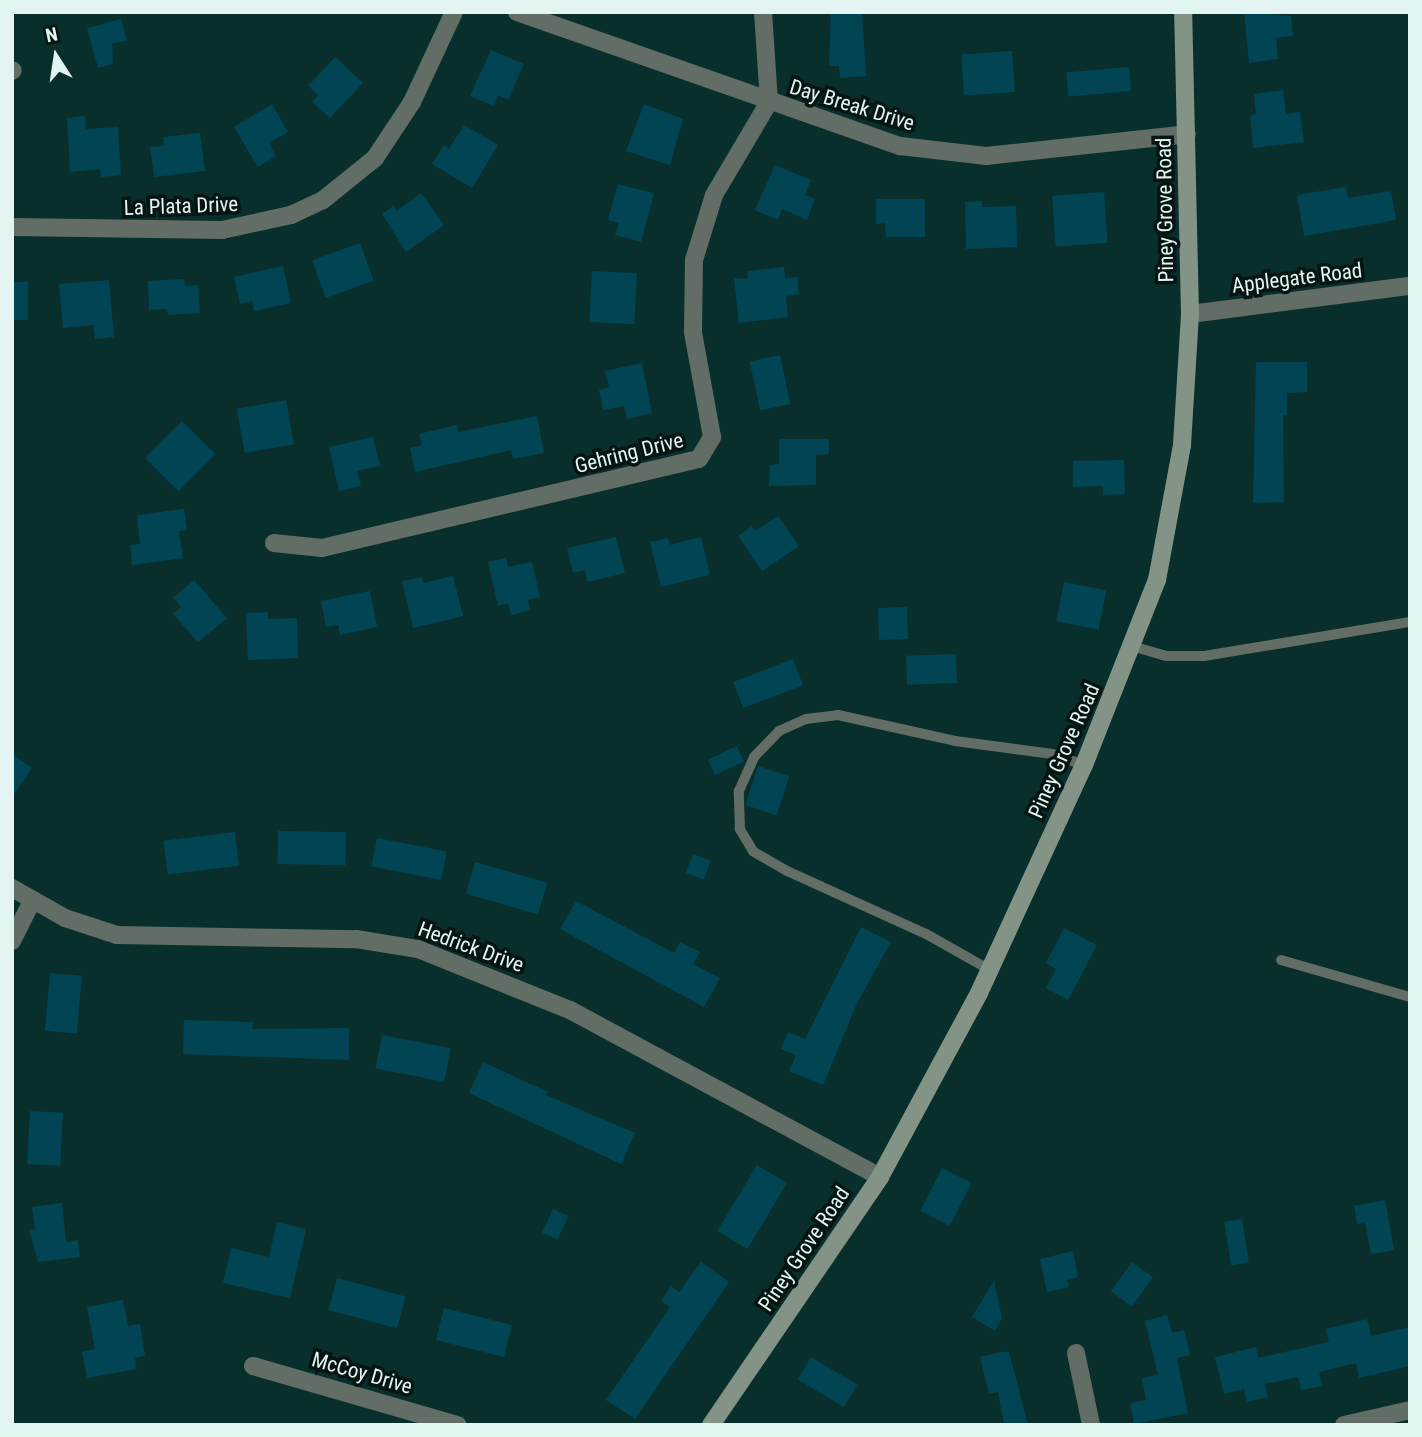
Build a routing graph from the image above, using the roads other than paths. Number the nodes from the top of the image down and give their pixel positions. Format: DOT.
graph roads {
  1 [pos="454,12"];
  2 [pos="517,12"];
  3 [pos="763,12"];
  4 [pos="1183,12"];
  5 [pos="769,102"];
  6 [pos="1187,134"];
  7 [pos="12,227"];
  8 [pos="1410,286"];
  9 [pos="1190,314"];
  10 [pos="274,543"];
  11 [pos="1410,621"];
  12 [pos="1135,647"];
  13 [pos="1084,765"];
  14 [pos="12,888"];
  15 [pos="32,901"];
  16 [pos="12,941"];
  17 [pos="1281,960"];
  18 [pos="990,970"];
  19 [pos="1410,997"];
  20 [pos="880,1177"];
  21 [pos="1076,1353"];
  22 [pos="253,1366"];
  23 [pos="1410,1410"];
  24 [pos="1349,1424"];
  25 [pos="458,1425"];
  26 [pos="711,1425"];
  27 [pos="1091,1425"];
  1 -- 7 [label="street, La Plata Drive"];
  2 -- 5 [label="street, Day Break Drive"];
  3 -- 5 [label="street"];
  4 -- 6 [label="main road, Piney Grove Road"];
  5 -- 6 [label="street, Day Break Drive"];
  5 -- 10 [label="street, Gehring Drive"];
  6 -- 9 [label="main road, Piney Grove Road"];
  8 -- 9 [label="street, Applegate Road"];
  9 -- 12 [label="main road, Piney Grove Road"];
  11 -- 12 [label="lane"];
  12 -- 13 [label="main road, Piney Grove Road"];
  13 -- 18 [label="main road, Piney Grove Road"];
  13 -- 18 [label="lane"];
  14 -- 15 [label="street, Hedrick Drive"];
  15 -- 16 [label="street"];
  15 -- 20 [label="street, Hedrick Drive"];
  17 -- 19 [label="lane"];
  18 -- 20 [label="main road, Piney Grove Road"];
  20 -- 26 [label="main road, Piney Grove Road"];
  21 -- 27 [label="street"];
  22 -- 25 [label="street, McCoy Drive"];
  23 -- 24 [label="street"];
}
